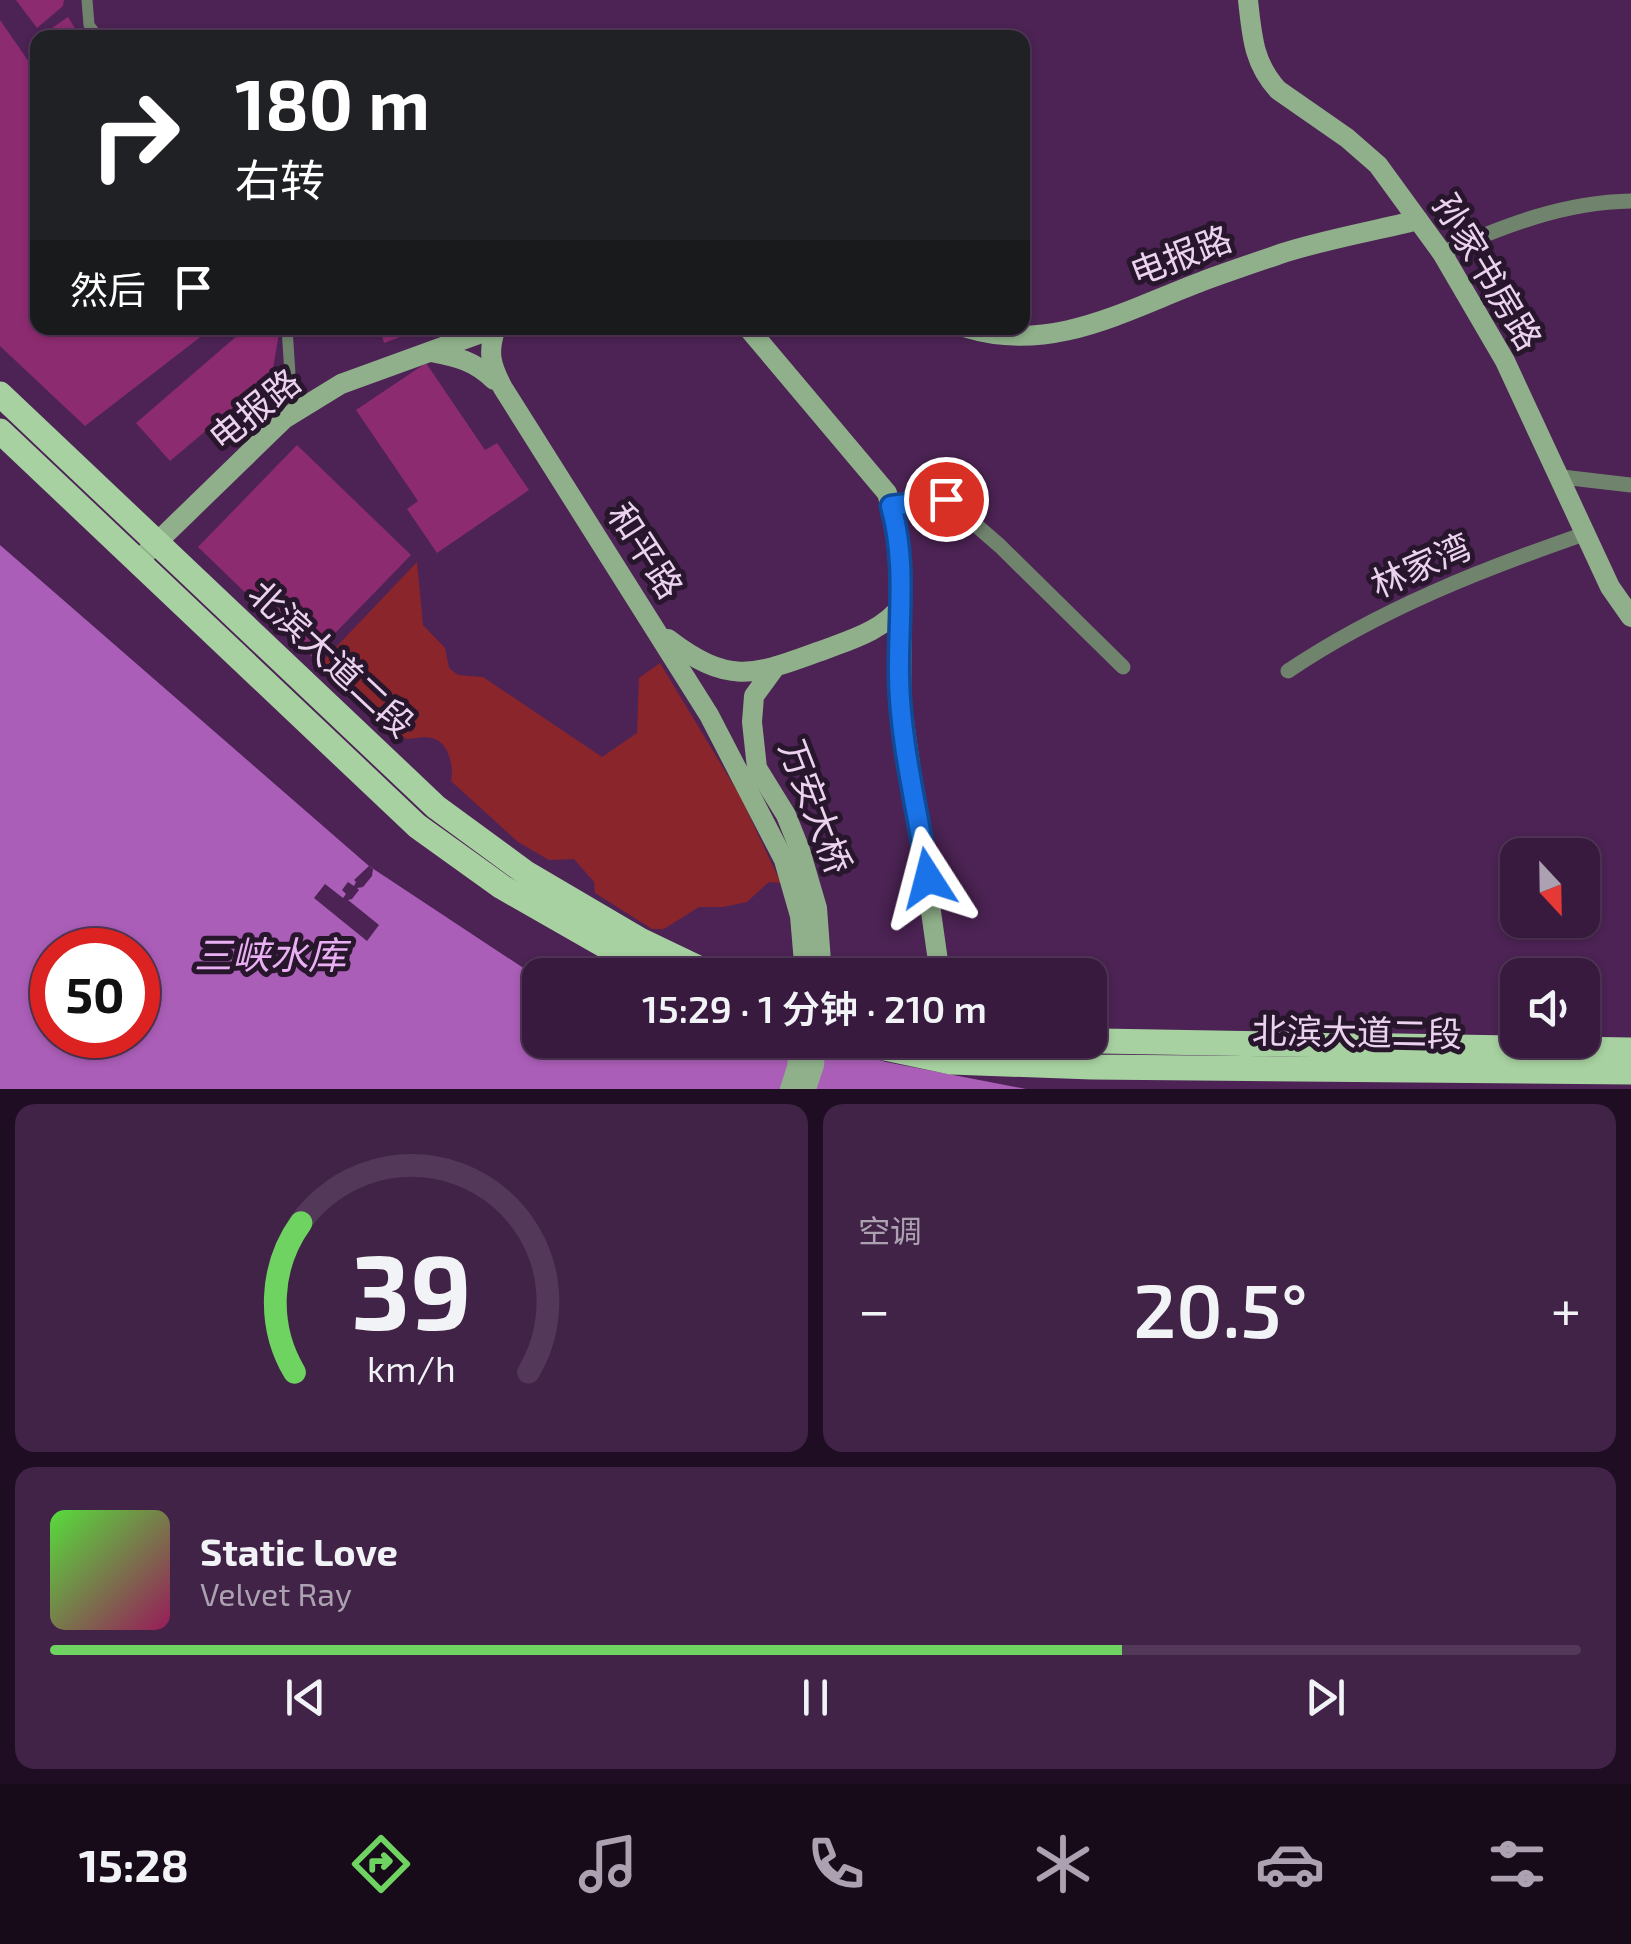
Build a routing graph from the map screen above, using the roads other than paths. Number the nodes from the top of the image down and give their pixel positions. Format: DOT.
graph roads {
  1 [pos="87,0"];
  2 [pos="1248,0"];
  3 [pos="93,30"];
  4 [pos="1631,200"];
  5 [pos="1418,220"];
  6 [pos="1442,253"];
  7 [pos="1030,334"];
  8 [pos="287,335"];
  9 [pos="476,335"];
  10 [pos="493,335"];
  11 [pos="754,335"];
  12 [pos="430,352"];
  13 [pos="503,388"];
  14 [pos="0,394"];
  15 [pos="284,418"];
  16 [pos="0,431"];
  17 [pos="1562,477"];
  18 [pos="1631,485"];
  19 [pos="891,506"];
  20 [pos="1587,533"];
  21 [pos="156,542"];
  22 [pos="137,561"];
  23 [pos="902,606"];
  24 [pos="1631,618"];
  25 [pos="658,632"];
  26 [pos="863,635"];
  27 [pos="1123,667"];
  28 [pos="773,670"];
  29 [pos="1288,670"];
  30 [pos="899,676"];
  31 [pos="728,752"];
  32 [pos="634,949"];
  33 [pos="646,958"];
  34 [pos="661,958"];
  35 [pos="804,958"];
  36 [pos="820,958"];
  37 [pos="938,958"];
  38 [pos="1107,1040"];
  39 [pos="1631,1050"];
  40 [pos="798,1058"];
  41 [pos="815,1058"];
  42 [pos="1068,1058"];
  43 [pos="1230,1066"];
  44 [pos="1281,1066"];
  45 [pos="1390,1068"];
  46 [pos="1631,1072"];
  47 [pos="790,1089"];
  48 [pos="806,1089"];
  49 [pos="1248,1089"];
  50 [pos="1355,1089"];
  1 -- 3 [label="street"];
  2 -- 5 [label="main road, 孙家书房路"];
  4 -- 6 [label="street"];
  5 -- 6 [label="main road, 孙家书房路"];
  5 -- 7 [label="main road, 电报路"];
  6 -- 17 [label="main road, 孙家书房路"];
  8 -- 15 [label="street"];
  9 -- 12 [label="main road, 电报路"];
  10 -- 13 [label="main road, 和平路"];
  11 -- 19 [label="main road"];
  12 -- 13 [label="main road, 和平路"];
  12 -- 15 [label="main road, 电报路"];
  13 -- 25 [label="main road, 和平路"];
  14 -- 21 [label="main road, 北滨大道二段"];
  15 -- 21 [label="main road, 电报路"];
  16 -- 22 [label="main road, 北滨大道二段"];
  17 -- 18 [label="street"];
  17 -- 20 [label="main road, 孙家书房路"];
  19 -- 23 [label="main road"];
  19 -- 27 [label="street"];
  20 -- 24 [label="main road, 孙家书房路"];
  20 -- 29 [label="street, 林家湾"];
  21 -- 22 [label="main road, 电报路"];
  21 -- 32 [label="main road, 北滨大道二段"];
  22 -- 32 [label="main road, 北滨大道二段"];
  23 -- 26 [label="main road"];
  23 -- 30 [label="main road"];
  25 -- 28 [label="main road"];
  25 -- 31 [label="main road, 和平路"];
  26 -- 28 [label="main road"];
  26 -- 30 [label="main road"];
  28 -- 36 [label="main road, 万安大桥"];
  30 -- 37 [label="main road"];
  31 -- 35 [label="main road, 万安大桥"];
  32 -- 33 [label="main road"];
  32 -- 34 [label="main road"];
  38 -- 44 [label="main road, 北滨大道二段"];
  39 -- 44 [label="main road, 北滨大道二段"];
  40 -- 47 [label="main road"];
  41 -- 48 [label="main road"];
  42 -- 43 [label="main road, 北滨大道二段"];
  43 -- 44 [label="main road, 北滨大道二段"];
  43 -- 49 [label="main road"];
  44 -- 45 [label="main road, 北滨大道二段"];
  45 -- 46 [label="main road, 北滨大道二段"];
  45 -- 50 [label="main road"];
}
